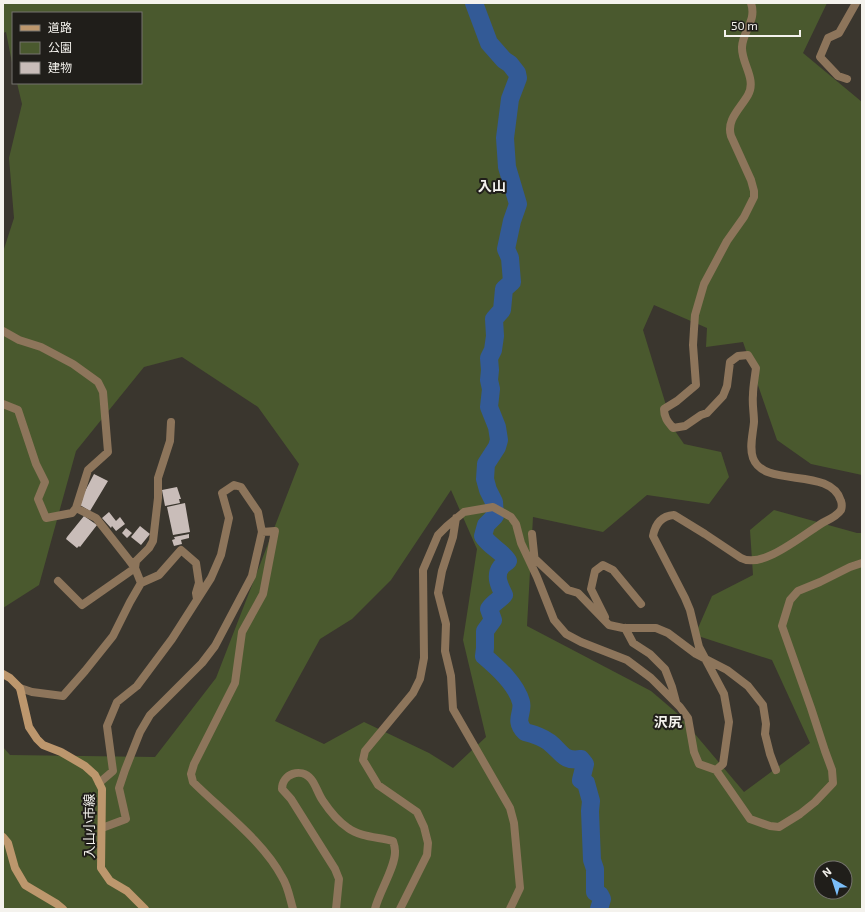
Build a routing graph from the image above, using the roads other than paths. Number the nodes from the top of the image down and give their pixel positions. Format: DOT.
graph roads {
  1 [pos="751,3"];
  2 [pos="856,3"];
  3 [pos="847,79"];
  4 [pos="3,331"];
  5 [pos="3,404"];
  6 [pos="171,422"];
  7 [pos="76,508"];
  8 [pos="456,518"];
  9 [pos="262,532"];
  10 [pos="532,534"];
  11 [pos="534,558"];
  12 [pos="862,563"];
  13 [pos="135,568"];
  14 [pos="536,574"];
  15 [pos="58,581"];
  16 [pos="141,583"];
  17 [pos="197,599"];
  18 [pos="641,604"];
  19 [pos="603,619"];
  20 [pos="625,628"];
  21 [pos="705,659"];
  22 [pos="3,674"];
  23 [pos="20,688"];
  24 [pos="676,702"];
  25 [pos="716,770"];
  26 [pos="776,770"];
  27 [pos="99,783"];
  28 [pos="102,828"];
  29 [pos="3,837"];
  30 [pos="63,909"];
  31 [pos="145,909"];
  32 [pos="293,909"];
  33 [pos="336,909"];
  34 [pos="375,909"];
  35 [pos="400,909"];
  36 [pos="510,909"];
  1 -- 21 [label="street"];
  2 -- 3 [label="street"];
  4 -- 7 [label="street"];
  5 -- 7 [label="street"];
  6 -- 13 [label="street"];
  7 -- 13 [label="street"];
  8 -- 14 [label="street"];
  8 -- 35 [label="street"];
  8 -- 36 [label="street"];
  9 -- 17 [label="street"];
  9 -- 28 [label="street"];
  9 -- 32 [label="street"];
  10 -- 11 [label="street"];
  11 -- 14 [label="street"];
  11 -- 19 [label="street"];
  12 -- 25 [label="street"];
  13 -- 15 [label="street"];
  13 -- 16 [label="street"];
  14 -- 24 [label="street"];
  16 -- 17 [label="street"];
  16 -- 23 [label="street"];
  17 -- 27 [label="street"];
  18 -- 19 [label="street"];
  19 -- 20 [label="street"];
  20 -- 21 [label="street"];
  20 -- 24 [label="street"];
  21 -- 25 [label="street"];
  21 -- 26 [label="street"];
  22 -- 23 [label="main road"];
  23 -- 27 [label="main road, 入山小市線"];
  24 -- 25 [label="street"];
  27 -- 28 [label="main road, 入山小市線"];
  28 -- 31 [label="main road, 入山小市線"];
  29 -- 30 [label="main road"];
  33 -- 34 [label="street"];
}
